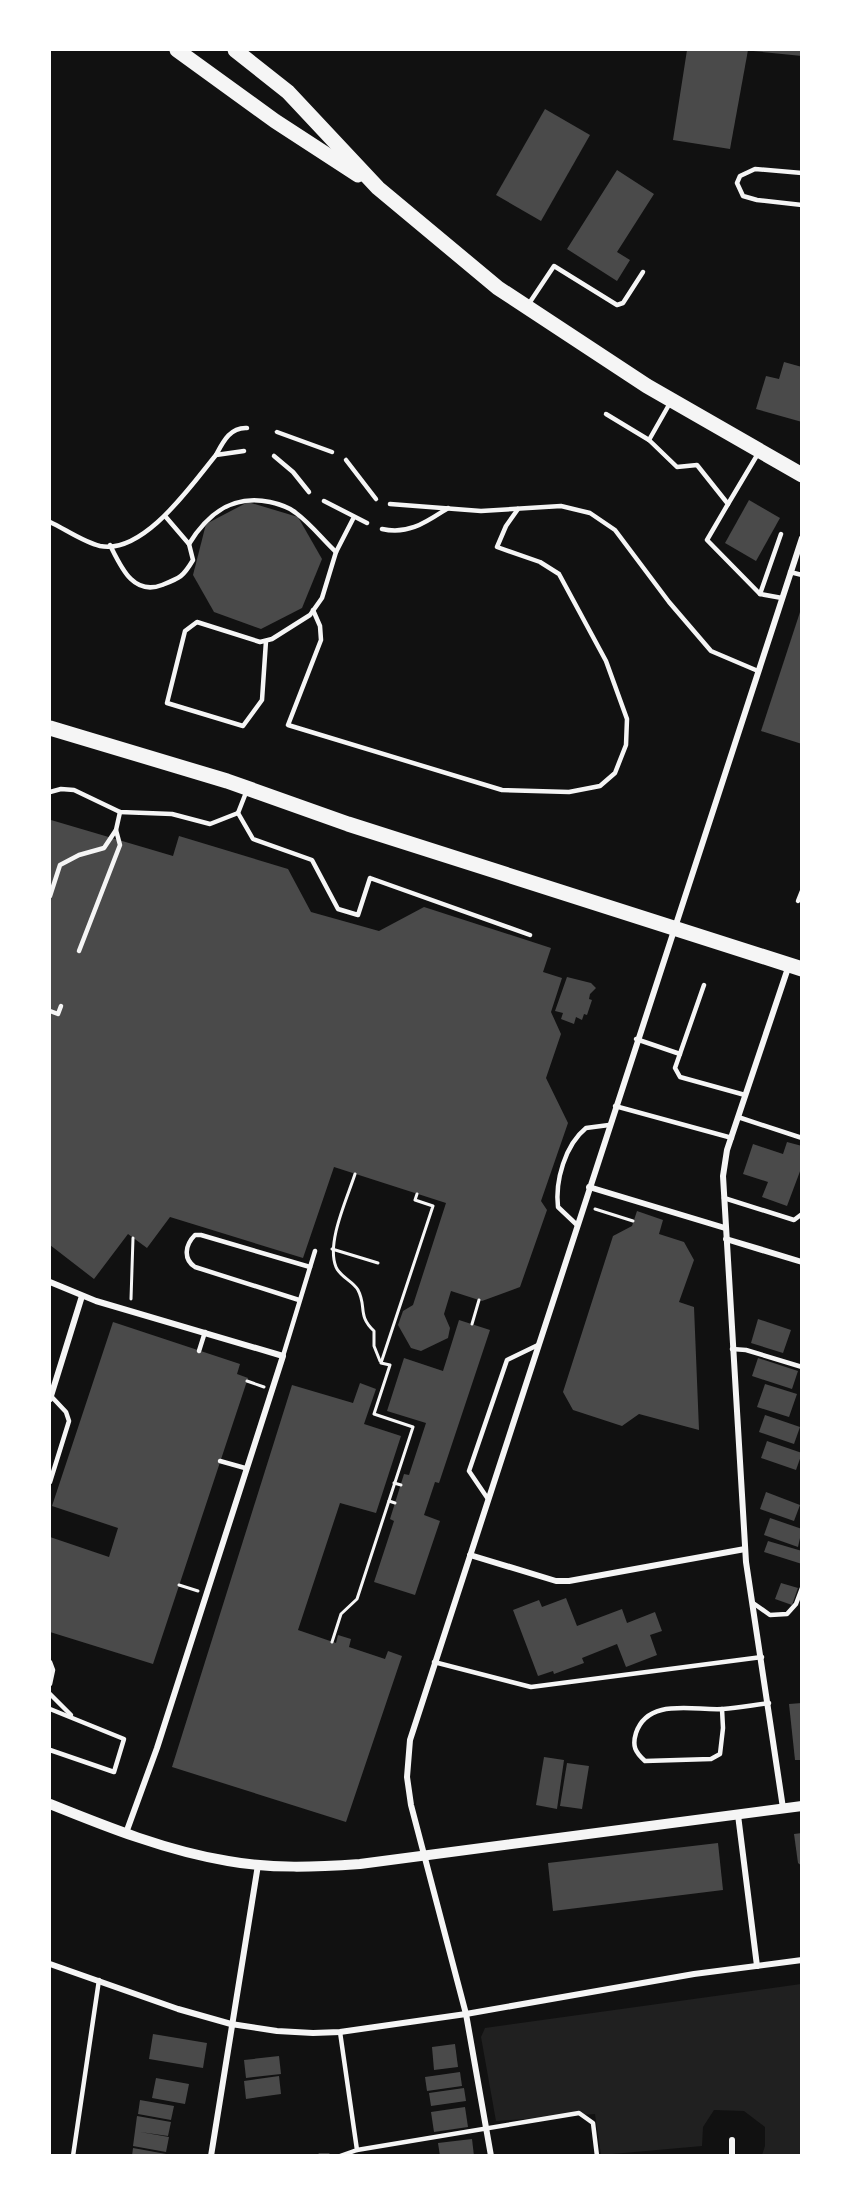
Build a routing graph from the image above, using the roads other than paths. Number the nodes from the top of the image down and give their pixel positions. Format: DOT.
graph roads {
  1 [pos="177,50"];
  2 [pos="235,50"];
  3 [pos="801,172"];
  4 [pos="378,188"];
  5 [pos="801,205"];
  6 [pos="643,272"];
  7 [pos="526,307"];
  8 [pos="671,400"];
  9 [pos="606,414"];
  10 [pos="247,428"];
  11 [pos="277,432"];
  12 [pos="649,440"];
  13 [pos="244,451"];
  14 [pos="759,451"];
  15 [pos="332,452"];
  16 [pos="216,455"];
  17 [pos="274,456"];
  18 [pos="346,460"];
  19 [pos="801,476"];
  20 [pos="309,492"];
  21 [pos="376,499"];
  22 [pos="324,501"];
  23 [pos="390,504"];
  24 [pos="728,504"];
  25 [pos="449,508"];
  26 [pos="518,509"];
  27 [pos="165,516"];
  28 [pos="354,517"];
  29 [pos="50,522"];
  30 [pos="368,523"];
  31 [pos="382,529"];
  32 [pos="781,534"];
  33 [pos="801,538"];
  34 [pos="189,544"];
  35 [pos="110,545"];
  36 [pos="336,552"];
  37 [pos="790,572"];
  38 [pos="801,575"];
  39 [pos="760,594"];
  40 [pos="782,598"];
  41 [pos="313,610"];
  42 [pos="266,641"];
  43 [pos="758,671"];
  44 [pos="50,728"];
  45 [pos="248,788"];
  46 [pos="50,792"];
  47 [pos="120,812"];
  48 [pos="238,813"];
  49 [pos="116,830"];
  50 [pos="801,891"];
  51 [pos="50,896"];
  52 [pos="798,901"];
  53 [pos="675,927"];
  54 [pos="530,935"];
  55 [pos="79,951"];
  56 [pos="795,967"];
  57 [pos="704,985"];
  58 [pos="61,1006"];
  59 [pos="50,1011"];
  60 [pos="636,1039"];
  61 [pos="680,1054"];
  62 [pos="745,1095"];
  63 [pos="615,1106"];
  64 [pos="738,1117"];
  65 [pos="609,1125"];
  66 [pos="732,1138"];
  67 [pos="801,1138"];
  68 [pos="589,1187"];
  69 [pos="724,1198"];
  70 [pos="801,1214"];
  71 [pos="577,1224"];
  72 [pos="725,1228"];
  73 [pos="726,1239"];
  74 [pos="315,1251"];
  75 [pos="801,1262"];
  76 [pos="309,1267"];
  77 [pos="50,1282"];
  78 [pos="82,1296"];
  79 [pos="299,1300"];
  80 [pos="205,1332"];
  81 [pos="538,1345"];
  82 [pos="732,1349"];
  83 [pos="199,1351"];
  84 [pos="283,1356"];
  85 [pos="801,1367"];
  86 [pos="50,1397"];
  87 [pos="220,1461"];
  88 [pos="245,1468"];
  89 [pos="50,1482"];
  90 [pos="488,1499"];
  91 [pos="745,1550"];
  92 [pos="470,1555"];
  93 [pos="801,1588"];
  94 [pos="753,1603"];
  95 [pos="762,1657"];
  96 [pos="50,1662"];
  97 [pos="434,1662"];
  98 [pos="50,1684"];
  99 [pos="50,1694"];
  100 [pos="769,1703"];
  101 [pos="50,1709"];
  102 [pos="722,1709"];
  103 [pos="74,1718"];
  104 [pos="50,1750"];
  105 [pos="50,1804"];
  106 [pos="801,1806"];
  107 [pos="783,1808"];
  108 [pos="738,1815"];
  109 [pos="126,1833"];
  110 [pos="426,1855"];
  111 [pos="258,1865"];
  112 [pos="801,1960"];
  113 [pos="50,1964"];
  114 [pos="756,1966"];
  115 [pos="99,1980"];
  116 [pos="466,2014"];
  117 [pos="231,2024"];
  118 [pos="340,2032"];
  119 [pos="486,2129"];
  120 [pos="732,2140"];
  121 [pos="357,2150"];
  122 [pos="73,2156"];
  123 [pos="211,2156"];
  124 [pos="318,2156"];
  125 [pos="329,2156"];
  126 [pos="340,2156"];
  127 [pos="491,2156"];
  128 [pos="597,2156"];
  129 [pos="732,2156"];
  1 -- 4 [label="main road"];
  2 -- 4 [label="main road"];
  3 -- 5 [label="lane"];
  4 -- 7 [label="main road"];
  6 -- 7 [label="lane"];
  7 -- 8 [label="main road"];
  8 -- 12 [label="lane"];
  8 -- 14 [label="main road"];
  9 -- 12 [label="lane"];
  10 -- 16 [label="lane"];
  11 -- 15 [label="lane"];
  12 -- 24 [label="lane"];
  13 -- 16 [label="lane"];
  14 -- 19 [label="main road"];
  14 -- 24 [label="lane"];
  16 -- 27 [label="lane"];
  17 -- 20 [label="lane"];
  18 -- 21 [label="lane"];
  22 -- 28 [label="lane"];
  23 -- 25 [label="lane"];
  24 -- 39 [label="lane"];
  25 -- 26 [label="lane"];
  25 -- 31 [label="lane"];
  26 -- 41 [label="lane"];
  26 -- 43 [label="lane"];
  27 -- 34 [label="lane"];
  27 -- 35 [label="lane"];
  28 -- 30 [label="lane"];
  28 -- 36 [label="lane"];
  29 -- 35 [label="lane"];
  32 -- 39 [label="lane"];
  33 -- 37 [label="street"];
  34 -- 35 [label="lane"];
  34 -- 36 [label="lane"];
  36 -- 41 [label="lane"];
  37 -- 38 [label="lane"];
  37 -- 40 [label="street"];
  39 -- 40 [label="lane"];
  40 -- 43 [label="street"];
  41 -- 42 [label="lane"];
  42 -- 42 [label="lane"];
  43 -- 53 [label="street"];
  44 -- 45 [label="main road"];
  45 -- 48 [label="lane"];
  45 -- 53 [label="main road"];
  46 -- 47 [label="lane"];
  47 -- 48 [label="lane"];
  47 -- 49 [label="lane"];
  48 -- 54 [label="lane"];
  49 -- 51 [label="lane"];
  49 -- 55 [label="lane"];
  50 -- 52 [label="lane"];
  53 -- 56 [label="main road"];
  53 -- 60 [label="street"];
  56 -- 62 [label="street"];
  57 -- 61 [label="lane"];
  58 -- 59 [label="lane"];
  60 -- 61 [label="lane"];
  60 -- 63 [label="street"];
  61 -- 62 [label="lane"];
  62 -- 64 [label="street"];
  63 -- 65 [label="street"];
  63 -- 66 [label="lane"];
  64 -- 66 [label="street"];
  64 -- 67 [label="lane"];
  65 -- 68 [label="street"];
  65 -- 71 [label="lane"];
  66 -- 69 [label="street"];
  68 -- 71 [label="street"];
  68 -- 72 [label="street"];
  69 -- 70 [label="lane"];
  69 -- 72 [label="street"];
  71 -- 81 [label="street"];
  72 -- 73 [label="street"];
  73 -- 75 [label="street"];
  73 -- 82 [label="street"];
  74 -- 76 [label="lane"];
  76 -- 79 [label="lane"];
  76 -- 79 [label="lane"];
  77 -- 78 [label="street"];
  78 -- 80 [label="street"];
  78 -- 86 [label="street"];
  79 -- 84 [label="lane"];
  80 -- 83 [label="lane"];
  80 -- 84 [label="street"];
  81 -- 90 [label="street"];
  81 -- 90 [label="lane"];
  82 -- 85 [label="lane"];
  82 -- 91 [label="street"];
  84 -- 88 [label="street"];
  86 -- 89 [label="lane"];
  87 -- 88 [label="lane"];
  88 -- 109 [label="street"];
  90 -- 92 [label="street"];
  91 -- 92 [label="street"];
  91 -- 94 [label="street"];
  92 -- 97 [label="street"];
  93 -- 94 [label="lane"];
  94 -- 95 [label="street"];
  95 -- 97 [label="lane"];
  95 -- 100 [label="street"];
  96 -- 98 [label="lane"];
  97 -- 110 [label="street"];
  99 -- 103 [label="lane"];
  100 -- 102 [label="lane"];
  100 -- 107 [label="street"];
  101 -- 103 [label="lane"];
  102 -- 102 [label="lane"];
  103 -- 104 [label="lane"];
  105 -- 109 [label="street"];
  106 -- 107 [label="street"];
  107 -- 108 [label="street"];
  108 -- 110 [label="street"];
  108 -- 114 [label="street"];
  109 -- 111 [label="street"];
  110 -- 111 [label="street"];
  110 -- 116 [label="street"];
  111 -- 117 [label="street"];
  112 -- 114 [label="street"];
  113 -- 115 [label="street"];
  114 -- 116 [label="street"];
  115 -- 117 [label="street"];
  115 -- 122 [label="lane"];
  116 -- 118 [label="street"];
  116 -- 119 [label="street"];
  117 -- 118 [label="street"];
  117 -- 123 [label="street"];
  118 -- 121 [label="lane"];
  119 -- 121 [label="lane"];
  119 -- 127 [label="street"];
  119 -- 128 [label="lane"];
  120 -- 129 [label="street"];
  121 -- 126 [label="lane"];
  124 -- 125 [label="lane"];
}
